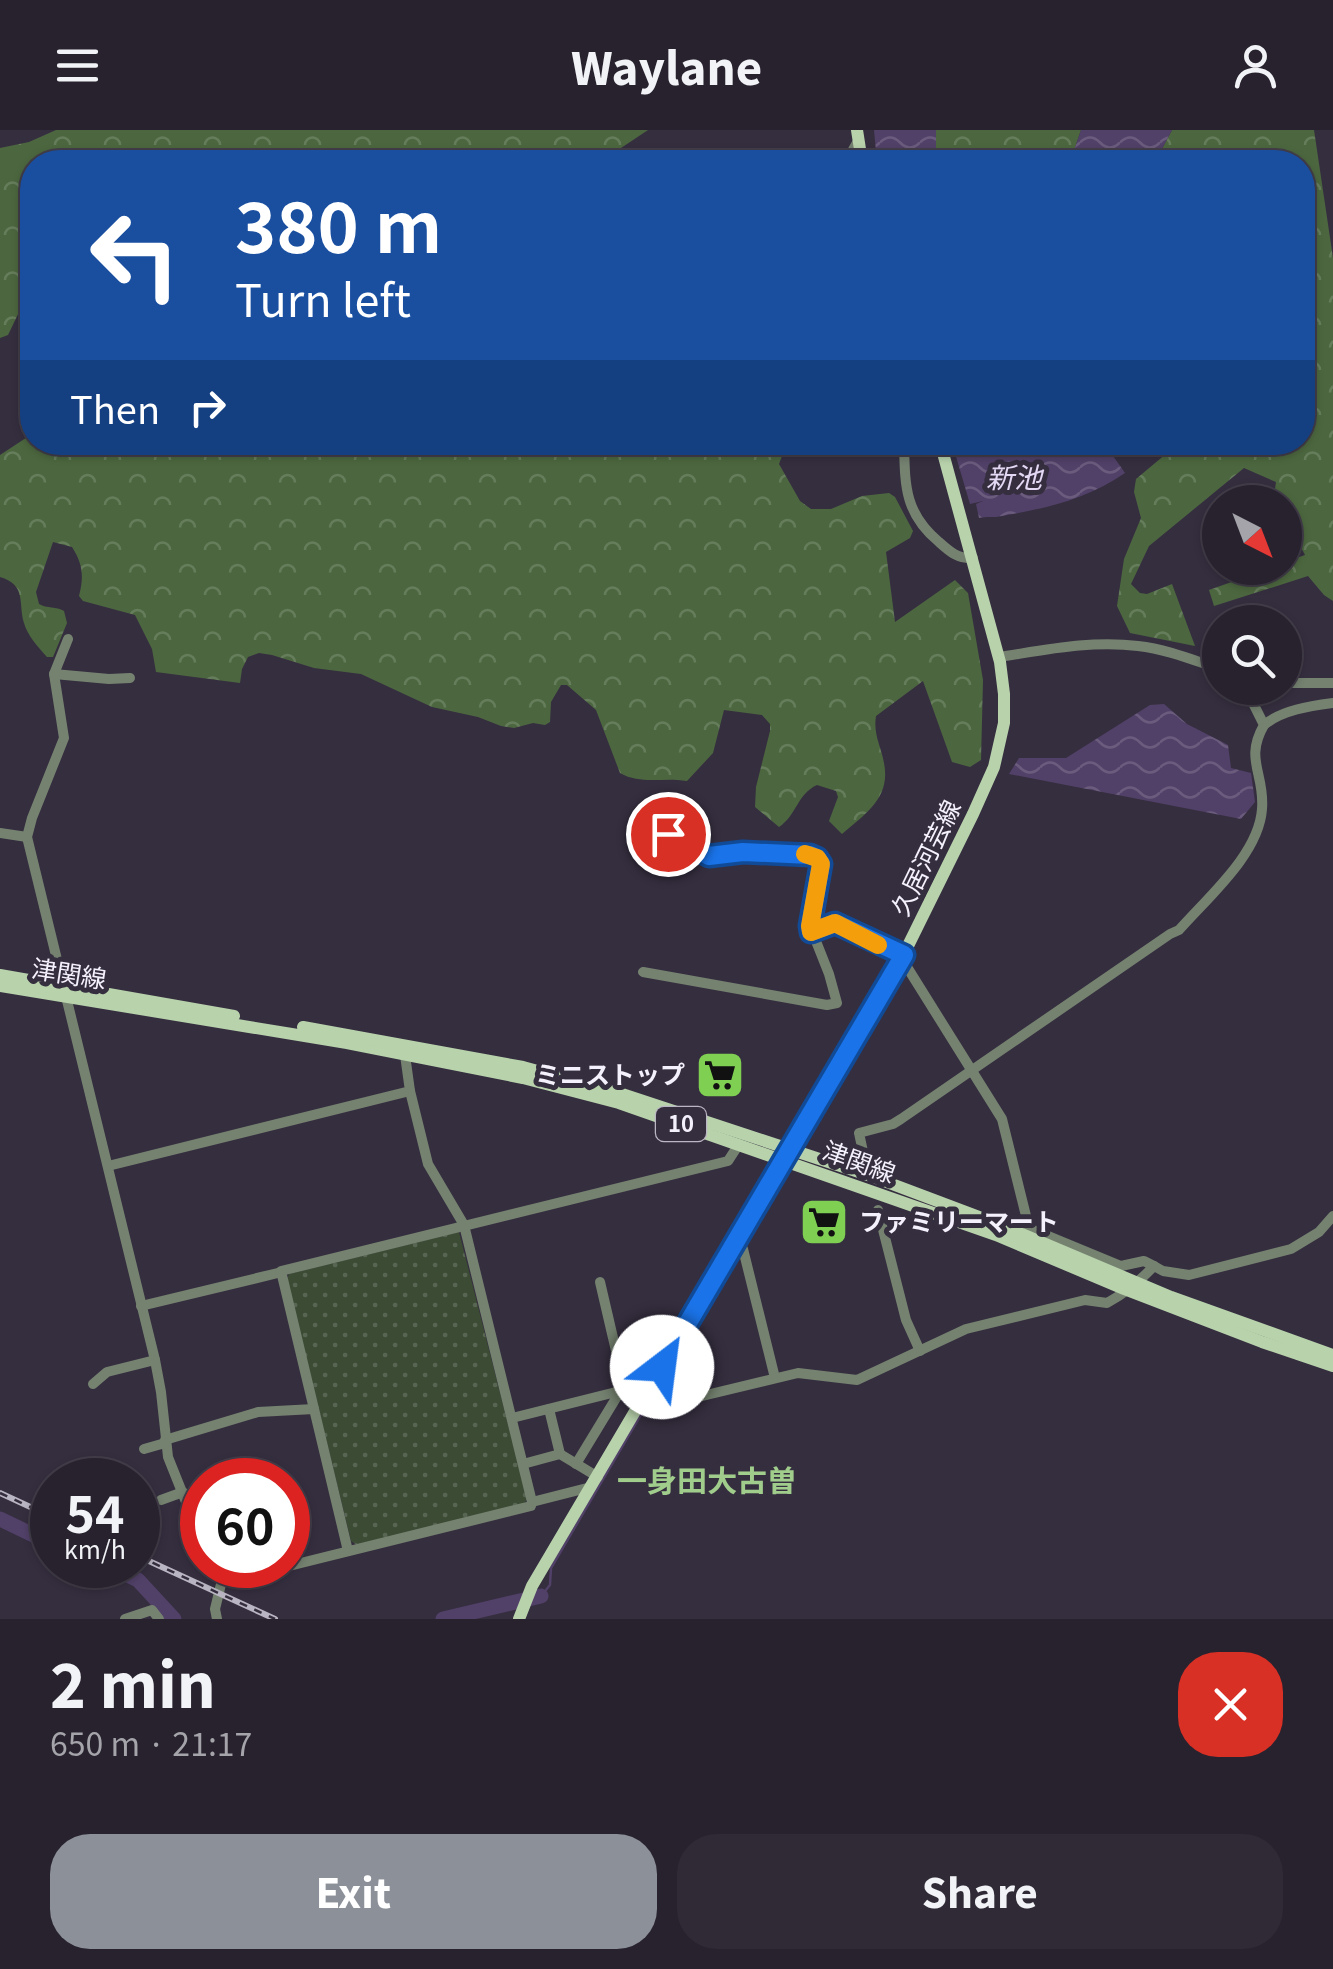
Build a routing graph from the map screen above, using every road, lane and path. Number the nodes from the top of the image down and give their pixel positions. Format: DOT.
graph roads {
  1 [pos="905,455"];
  2 [pos="944,455"];
  3 [pos="973,558"];
  4 [pos="68,639"];
  5 [pos="999,658"];
  6 [pos="1202,663"];
  7 [pos="54,674"];
  8 [pos="130,678"];
  9 [pos="1327,683"];
  10 [pos="1328,704"];
  11 [pos="1254,705"];
  12 [pos="1264,725"];
  13 [pos="0,833"];
  14 [pos="668,834"];
  15 [pos="27,837"];
  16 [pos="811,932"];
  17 [pos="902,959"];
  18 [pos="644,972"];
  19 [pos="0,975"];
  20 [pos="0,986"];
  21 [pos="63,990"];
  22 [pos="405,1055"];
  23 [pos="971,1072"];
  24 [pos="410,1091"];
  25 [pos="739,1144"];
  26 [pos="787,1154"];
  27 [pos="108,1166"];
  28 [pos="868,1175"];
  29 [pos="878,1210"];
  30 [pos="1333,1216"];
  31 [pos="464,1226"];
  32 [pos="741,1244"];
  33 [pos="1154,1266"];
  34 [pos="282,1272"];
  35 [pos="600,1282"];
  36 [pos="1131,1286"];
  37 [pos="141,1306"];
  38 [pos="920,1351"];
  39 [pos="1333,1355"];
  40 [pos="155,1360"];
  41 [pos="1333,1366"];
  42 [pos="775,1378"];
  43 [pos="93,1384"];
  44 [pos="620,1390"];
  45 [pos="643,1406"];
  46 [pos="314,1408"];
  47 [pos="549,1409"];
  48 [pos="512,1418"];
  49 [pos="165,1442"];
  50 [pos="144,1449"];
  51 [pos="560,1454"];
  52 [pos="523,1464"];
  53 [pos="576,1464"];
  54 [pos="594,1482"];
  55 [pos="180,1485"];
  56 [pos="180,1493"];
  57 [pos="161,1500"];
  58 [pos="532,1502"];
  59 [pos="348,1551"];
  60 [pos="310,1560"];
  61 [pos="220,1588"];
  62 [pos="518,1615"];
  63 [pos="124,1619"];
  64 [pos="159,1619"];
  65 [pos="217,1619"];
  1 -- 3 [label="street"];
  2 -- 3 [label="main road, 久居河芸線"];
  3 -- 5 [label="main road, 久居河芸線"];
  4 -- 7 [label="street"];
  5 -- 6 [label="street"];
  5 -- 17 [label="main road, 久居河芸線"];
  7 -- 8 [label="street"];
  7 -- 15 [label="street"];
  9 -- 10 [label="street"];
  10 -- 12 [label="street"];
  11 -- 12 [label="street"];
  12 -- 23 [label="street"];
  13 -- 15 [label="street"];
  14 -- 16 [label="street"];
  15 -- 21 [label="street"];
  16 -- 17 [label="street"];
  16 -- 18 [label="street"];
  17 -- 23 [label="street"];
  17 -- 26 [label="main road, 久居河芸線"];
  19 -- 21 [label="main road, 津関線 / 10"];
  20 -- 21 [label="main road, 津関線 / 10"];
  21 -- 22 [label="main road, 津関線 / 10"];
  21 -- 26 [label="main road, 津関線 / 10"];
  21 -- 27 [label="street"];
  22 -- 24 [label="street"];
  22 -- 25 [label="main road, 津関線 / 10"];
  23 -- 28 [label="street"];
  23 -- 33 [label="street"];
  24 -- 27 [label="street"];
  24 -- 31 [label="street"];
  25 -- 26 [label="main road, 津関線 / 10"];
  25 -- 31 [label="street"];
  26 -- 28 [label="main road, 津関線 / 10"];
  26 -- 32 [label="main road, 久居河芸線"];
  26 -- 36 [label="main road, 津関線 / 10"];
  27 -- 37 [label="street"];
  28 -- 36 [label="main road, 津関線 / 10"];
  29 -- 38 [label="street"];
  30 -- 33 [label="street"];
  31 -- 34 [label="street"];
  31 -- 48 [label="street"];
  32 -- 42 [label="street"];
  32 -- 45 [label="main road, 久居河芸線"];
  33 -- 36 [label="street"];
  34 -- 37 [label="street"];
  34 -- 46 [label="street"];
  35 -- 44 [label="street"];
  36 -- 38 [label="street"];
  36 -- 39 [label="main road, 津関線 / 10"];
  36 -- 41 [label="main road, 津関線 / 10"];
  37 -- 40 [label="street"];
  38 -- 42 [label="street"];
  40 -- 43 [label="street"];
  40 -- 49 [label="street"];
  42 -- 45 [label="street"];
  44 -- 45 [label="street"];
  44 -- 47 [label="street"];
  44 -- 53 [label="street"];
  45 -- 54 [label="main road, 久居河芸線"];
  46 -- 49 [label="street"];
  46 -- 59 [label="street"];
  47 -- 48 [label="street"];
  47 -- 51 [label="street"];
  48 -- 52 [label="street"];
  49 -- 50 [label="street"];
  49 -- 55 [label="street"];
  51 -- 52 [label="street"];
  51 -- 53 [label="street"];
  52 -- 58 [label="street"];
  53 -- 54 [label="street"];
  54 -- 58 [label="street"];
  54 -- 62 [label="main road, 久居河芸線"];
  56 -- 57 [label="street"];
  58 -- 59 [label="street"];
  59 -- 60 [label="street"];
  61 -- 65 [label="street"];
  63 -- 64 [label="street"];
}
